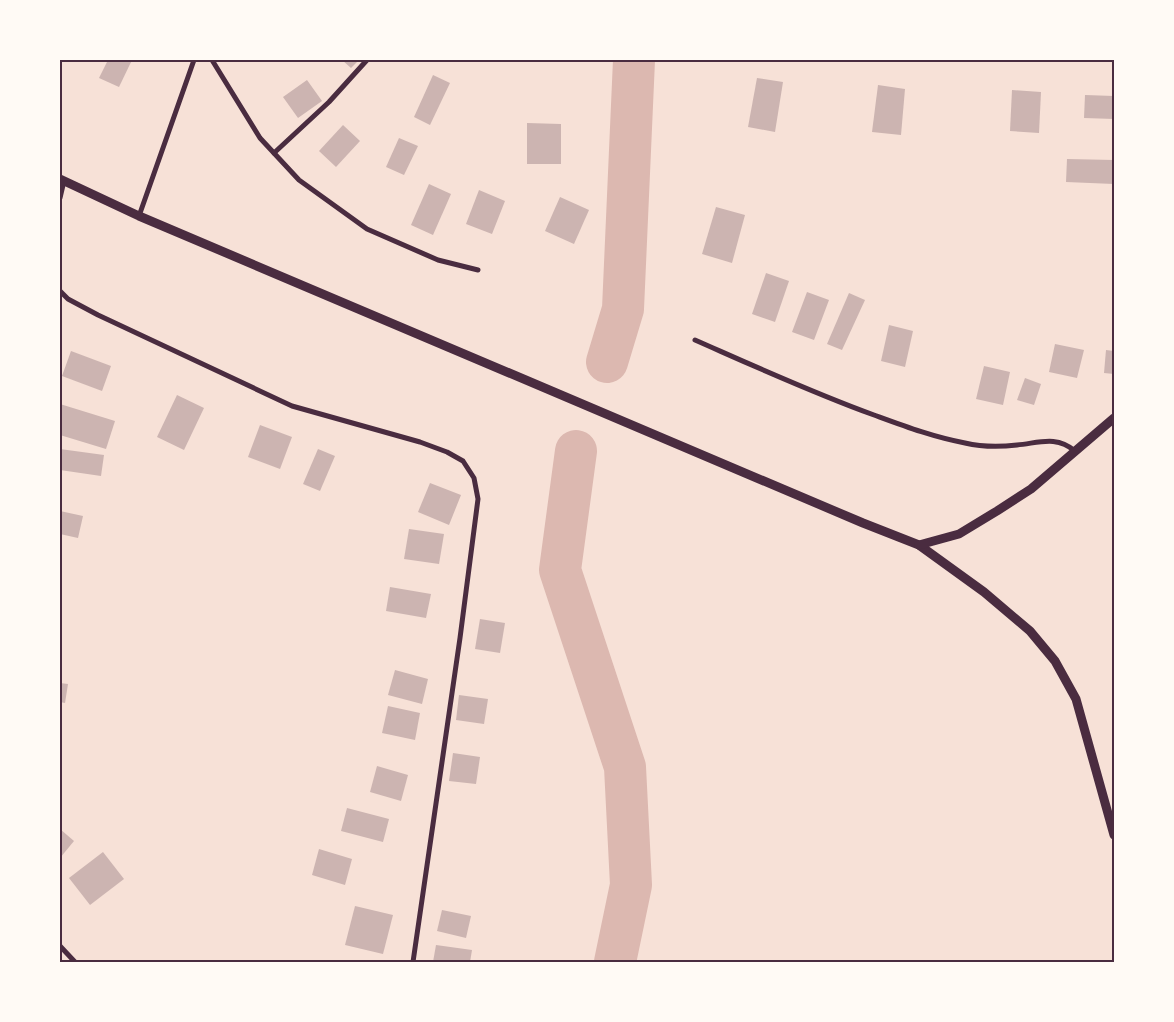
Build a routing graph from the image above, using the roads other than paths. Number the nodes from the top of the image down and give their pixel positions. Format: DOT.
graph roads {
  1 [pos="194,60"];
  2 [pos="212,60"];
  3 [pos="367,60"];
  4 [pos="274,153"];
  5 [pos="62,180"];
  6 [pos="60,198"];
  7 [pos="139,216"];
  8 [pos="478,270"];
  9 [pos="60,292"];
  10 [pos="695,340"];
  11 [pos="1114,418"];
  12 [pos="1075,451"];
  13 [pos="919,545"];
  14 [pos="1114,836"];
  15 [pos="60,946"];
  16 [pos="74,962"];
  17 [pos="413,962"];
  1 -- 7 [label="street"];
  2 -- 4 [label="street"];
  3 -- 4 [label="street"];
  4 -- 8 [label="street"];
  5 -- 6 [label="street"];
  5 -- 7 [label="street"];
  7 -- 13 [label="street"];
  9 -- 17 [label="street"];
  10 -- 12 [label="street"];
  11 -- 12 [label="street"];
  12 -- 13 [label="street"];
  13 -- 14 [label="street"];
  15 -- 16 [label="street"];
}
